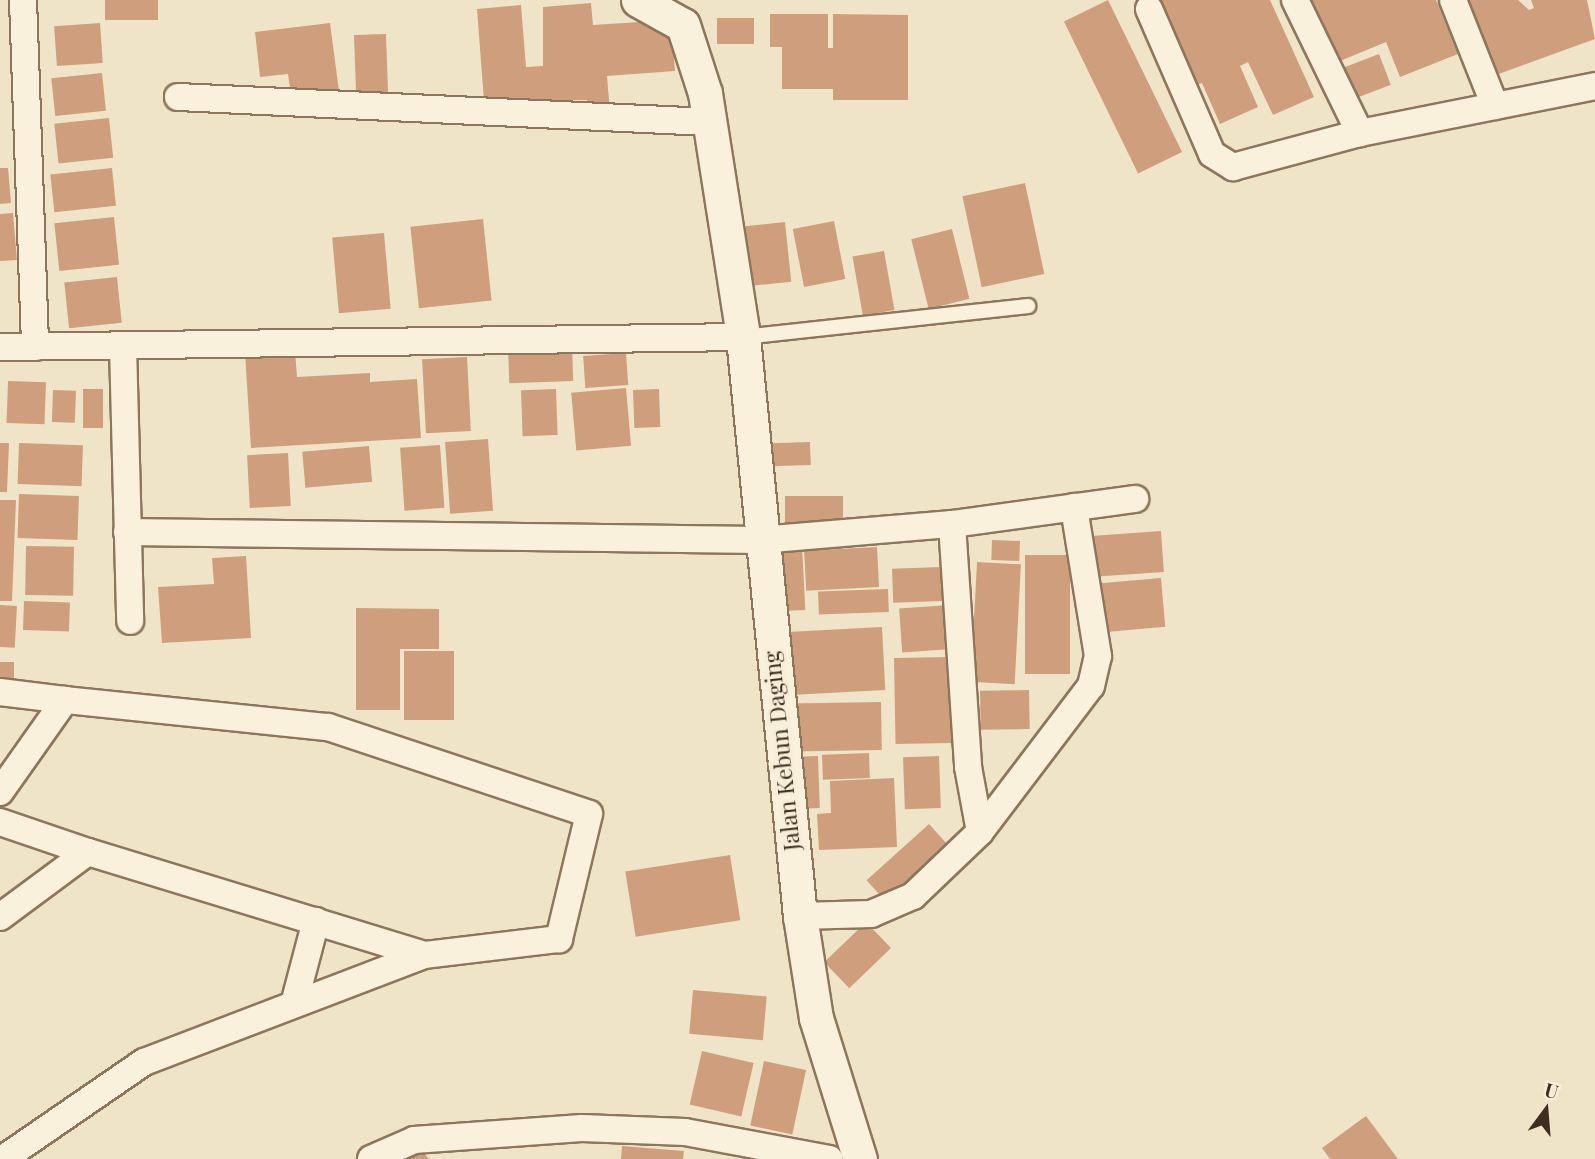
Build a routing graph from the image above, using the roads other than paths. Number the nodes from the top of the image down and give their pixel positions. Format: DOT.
graph roads {
  1 [pos="23,0"];
  2 [pos="638,0"];
  3 [pos="1295,0"];
  4 [pos="1453,0"];
  5 [pos="1149,9"];
  6 [pos="1595,86"];
  7 [pos="178,97"];
  8 [pos="1495,106"];
  9 [pos="709,122"];
  10 [pos="1360,133"];
  11 [pos="1028,306"];
  12 [pos="743,337"];
  13 [pos="123,346"];
  14 [pos="0,347"];
  15 [pos="35,347"];
  16 [pos="1135,499"];
  17 [pos="1074,507"];
  18 [pos="952,524"];
  19 [pos="127,533"];
  20 [pos="760,540"];
  21 [pos="130,621"];
  22 [pos="0,692"];
  23 [pos="65,700"];
  24 [pos="0,792"];
  25 [pos="0,822"];
  26 [pos="980,832"];
  27 [pos="88,852"];
  28 [pos="0,916"];
  29 [pos="800,916"];
  30 [pos="316,921"];
  31 [pos="424,955"];
  32 [pos="293,1004"];
  33 [pos="786,1154"];
  34 [pos="3,1159"];
  35 [pos="371,1159"];
  36 [pos="829,1159"];
  37 [pos="860,1159"];
  1 -- 15 [label="street"];
  2 -- 9 [label="street, Jalan Kebun Daging"];
  3 -- 10 [label="street"];
  4 -- 8 [label="street"];
  5 -- 10 [label="street"];
  6 -- 8 [label="street"];
  7 -- 9 [label="street"];
  8 -- 10 [label="street"];
  9 -- 12 [label="street, Jalan Kebun Daging"];
  11 -- 12 [label="lane"];
  12 -- 13 [label="street"];
  12 -- 20 [label="street, Jalan Kebun Daging"];
  13 -- 15 [label="street"];
  13 -- 19 [label="street"];
  14 -- 15 [label="street"];
  16 -- 17 [label="street"];
  17 -- 18 [label="street"];
  17 -- 26 [label="street"];
  18 -- 20 [label="street"];
  18 -- 26 [label="street"];
  19 -- 20 [label="street"];
  19 -- 21 [label="street"];
  20 -- 29 [label="street, Jalan Kebun Daging"];
  22 -- 23 [label="street"];
  23 -- 24 [label="street"];
  23 -- 31 [label="street"];
  25 -- 27 [label="street"];
  26 -- 29 [label="street"];
  27 -- 28 [label="street"];
  27 -- 30 [label="street"];
  29 -- 37 [label="street, Jalan Kebun Daging"];
  30 -- 31 [label="street"];
  30 -- 32 [label="street"];
  31 -- 32 [label="street"];
  32 -- 34 [label="street"];
  33 -- 35 [label="street"];
  33 -- 36 [label="street"];
}
